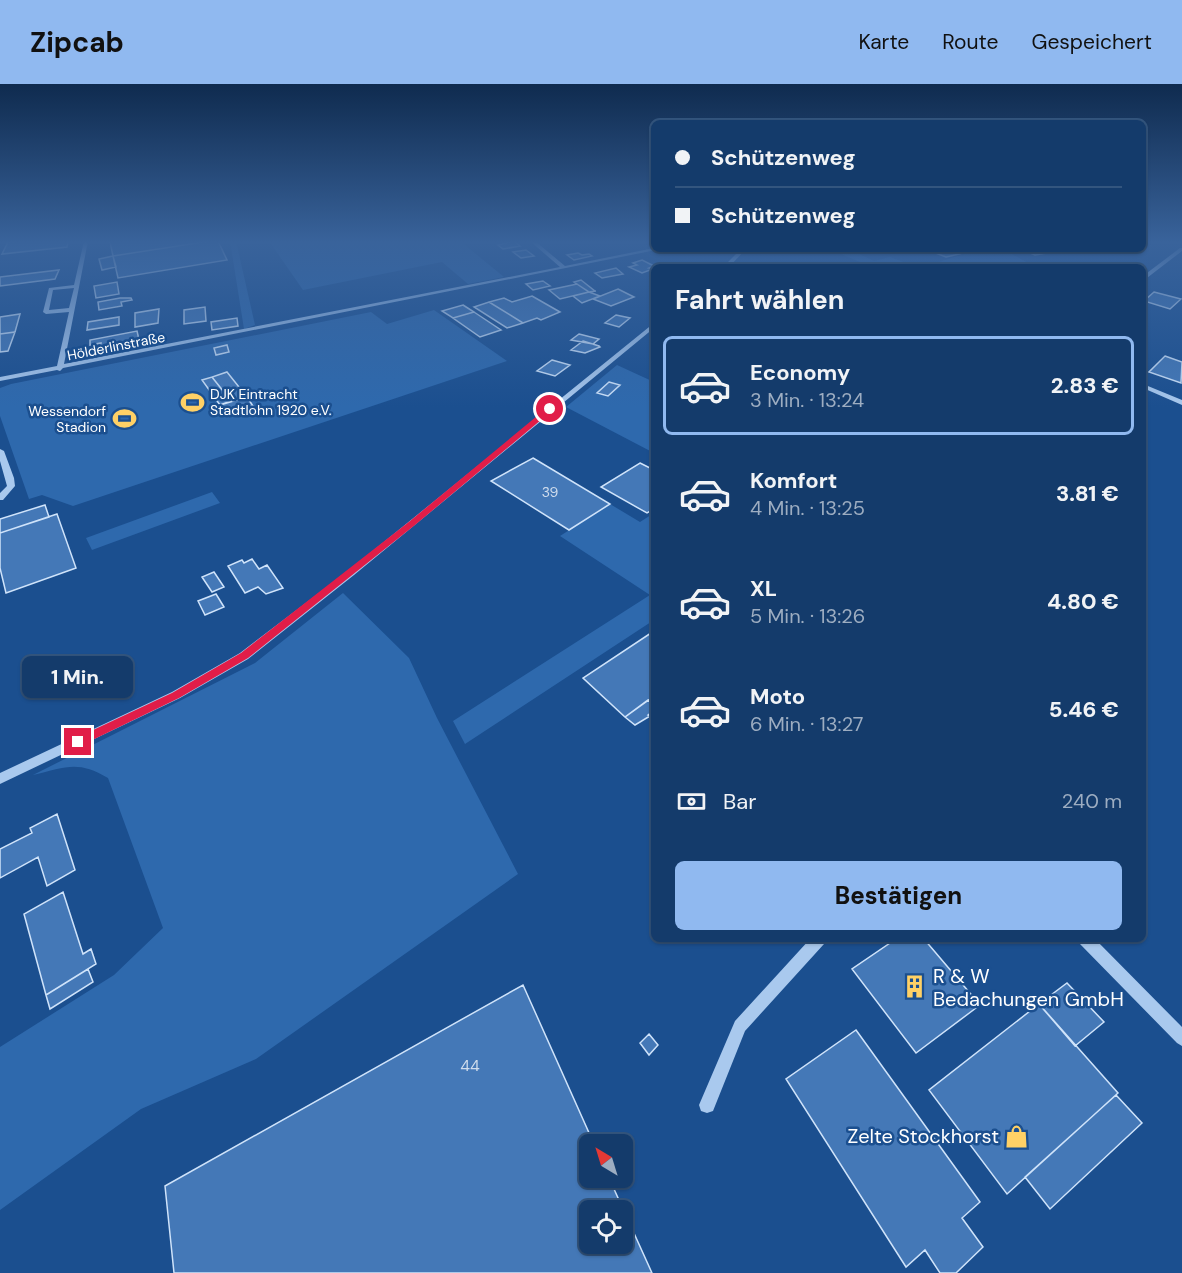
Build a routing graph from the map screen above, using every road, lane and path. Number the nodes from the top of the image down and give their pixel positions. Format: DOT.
graph roads {
  1 [pos="49,296"];
  2 [pos="74,296"];
  3 [pos="422,296"];
  4 [pos="72,310"];
  5 [pos="651,327"];
  6 [pos="60,369"];
  7 [pos="0,379"];
  8 [pos="1146,387"];
  9 [pos="1182,403"];
  10 [pos="0,451"];
  11 [pos="0,498"];
  12 [pos="0,779"];
  13 [pos="816,942"];
  14 [pos="1088,942"];
  15 [pos="1182,1038"];
  16 [pos="707,1105"];
  1 -- 4 [label="street"];
  2 -- 4 [label="street"];
  3 -- 6 [label="street, Hölderlinstraße"];
  4 -- 6 [label="street"];
  5 -- 12 [label="street"];
  6 -- 7 [label="street, Hölderlinstraße"];
  8 -- 9 [label="street"];
  10 -- 11 [label="street"];
  13 -- 16 [label="street"];
  14 -- 15 [label="street"];
}
